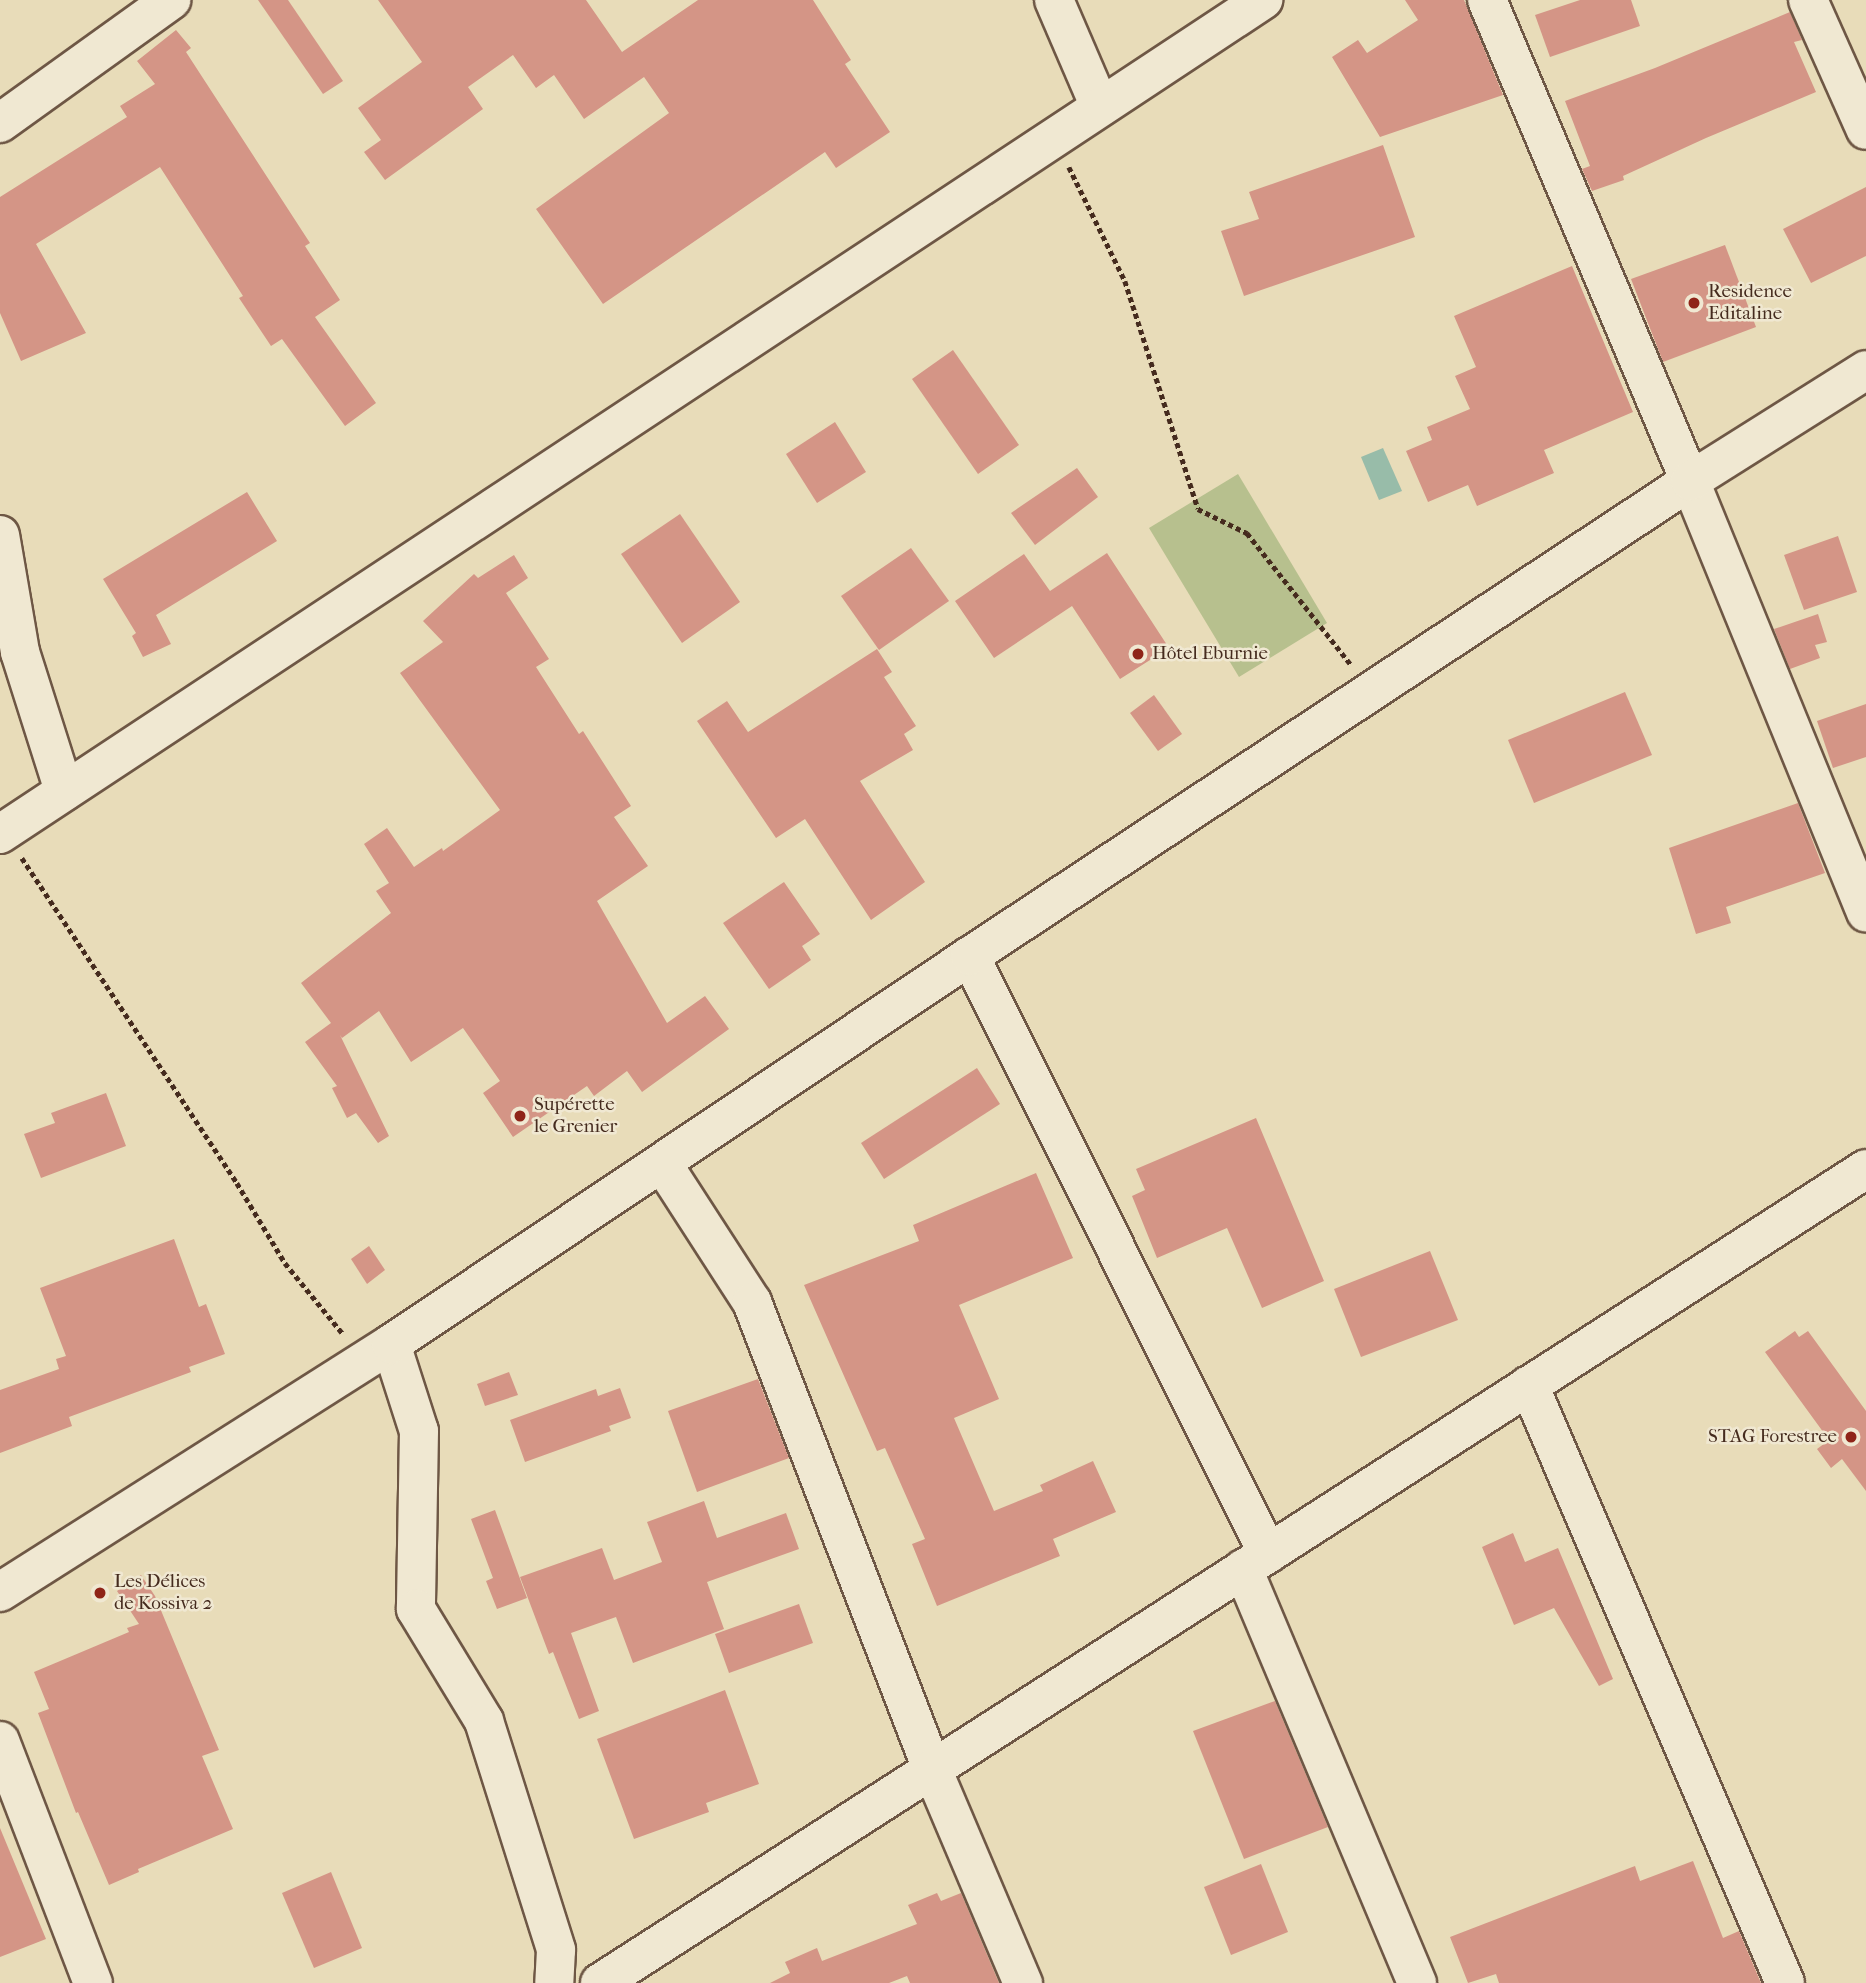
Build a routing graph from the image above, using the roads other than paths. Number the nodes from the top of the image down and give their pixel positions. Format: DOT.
graph roads {
  1 [pos="171,0"];
  2 [pos="1054,0"];
  3 [pos="1263,0"];
  4 [pos="1487,0"];
  5 [pos="1808,0"];
  6 [pos="1100,107"];
  7 [pos="0,123"];
  8 [pos="1866,130"];
  9 [pos="1866,370"];
  10 [pos="1690,481"];
  11 [pos="0,535"];
  12 [pos="64,791"];
  13 [pos="2,833"];
  14 [pos="1866,913"];
  15 [pos="970,956"];
  16 [pos="662,1163"];
  17 [pos="1866,1169"];
  18 [pos="378,1352"];
  19 [pos="1529,1385"];
  20 [pos="1256,1561"];
  21 [pos="0,1592"];
  22 [pos="0,1741"];
  23 [pos="932,1769"];
  24 [pos="93,1983"];
  25 [pos="554,1983"];
  26 [pos="600,1983"];
  27 [pos="1023,1983"];
  28 [pos="1417,1983"];
  29 [pos="1785,1983"];
  1 -- 7 [label="street"];
  2 -- 6 [label="street"];
  3 -- 6 [label="street"];
  4 -- 10 [label="street"];
  5 -- 8 [label="street"];
  6 -- 12 [label="street"];
  9 -- 10 [label="street"];
  10 -- 14 [label="street"];
  10 -- 15 [label="street"];
  11 -- 12 [label="street"];
  12 -- 13 [label="street"];
  15 -- 16 [label="street"];
  15 -- 20 [label="street"];
  16 -- 18 [label="street"];
  16 -- 23 [label="street"];
  17 -- 19 [label="street"];
  18 -- 21 [label="street"];
  18 -- 25 [label="street"];
  19 -- 20 [label="street"];
  19 -- 29 [label="street"];
  20 -- 23 [label="street"];
  20 -- 28 [label="street"];
  22 -- 24 [label="street"];
  23 -- 26 [label="street"];
  23 -- 27 [label="street"];
}
